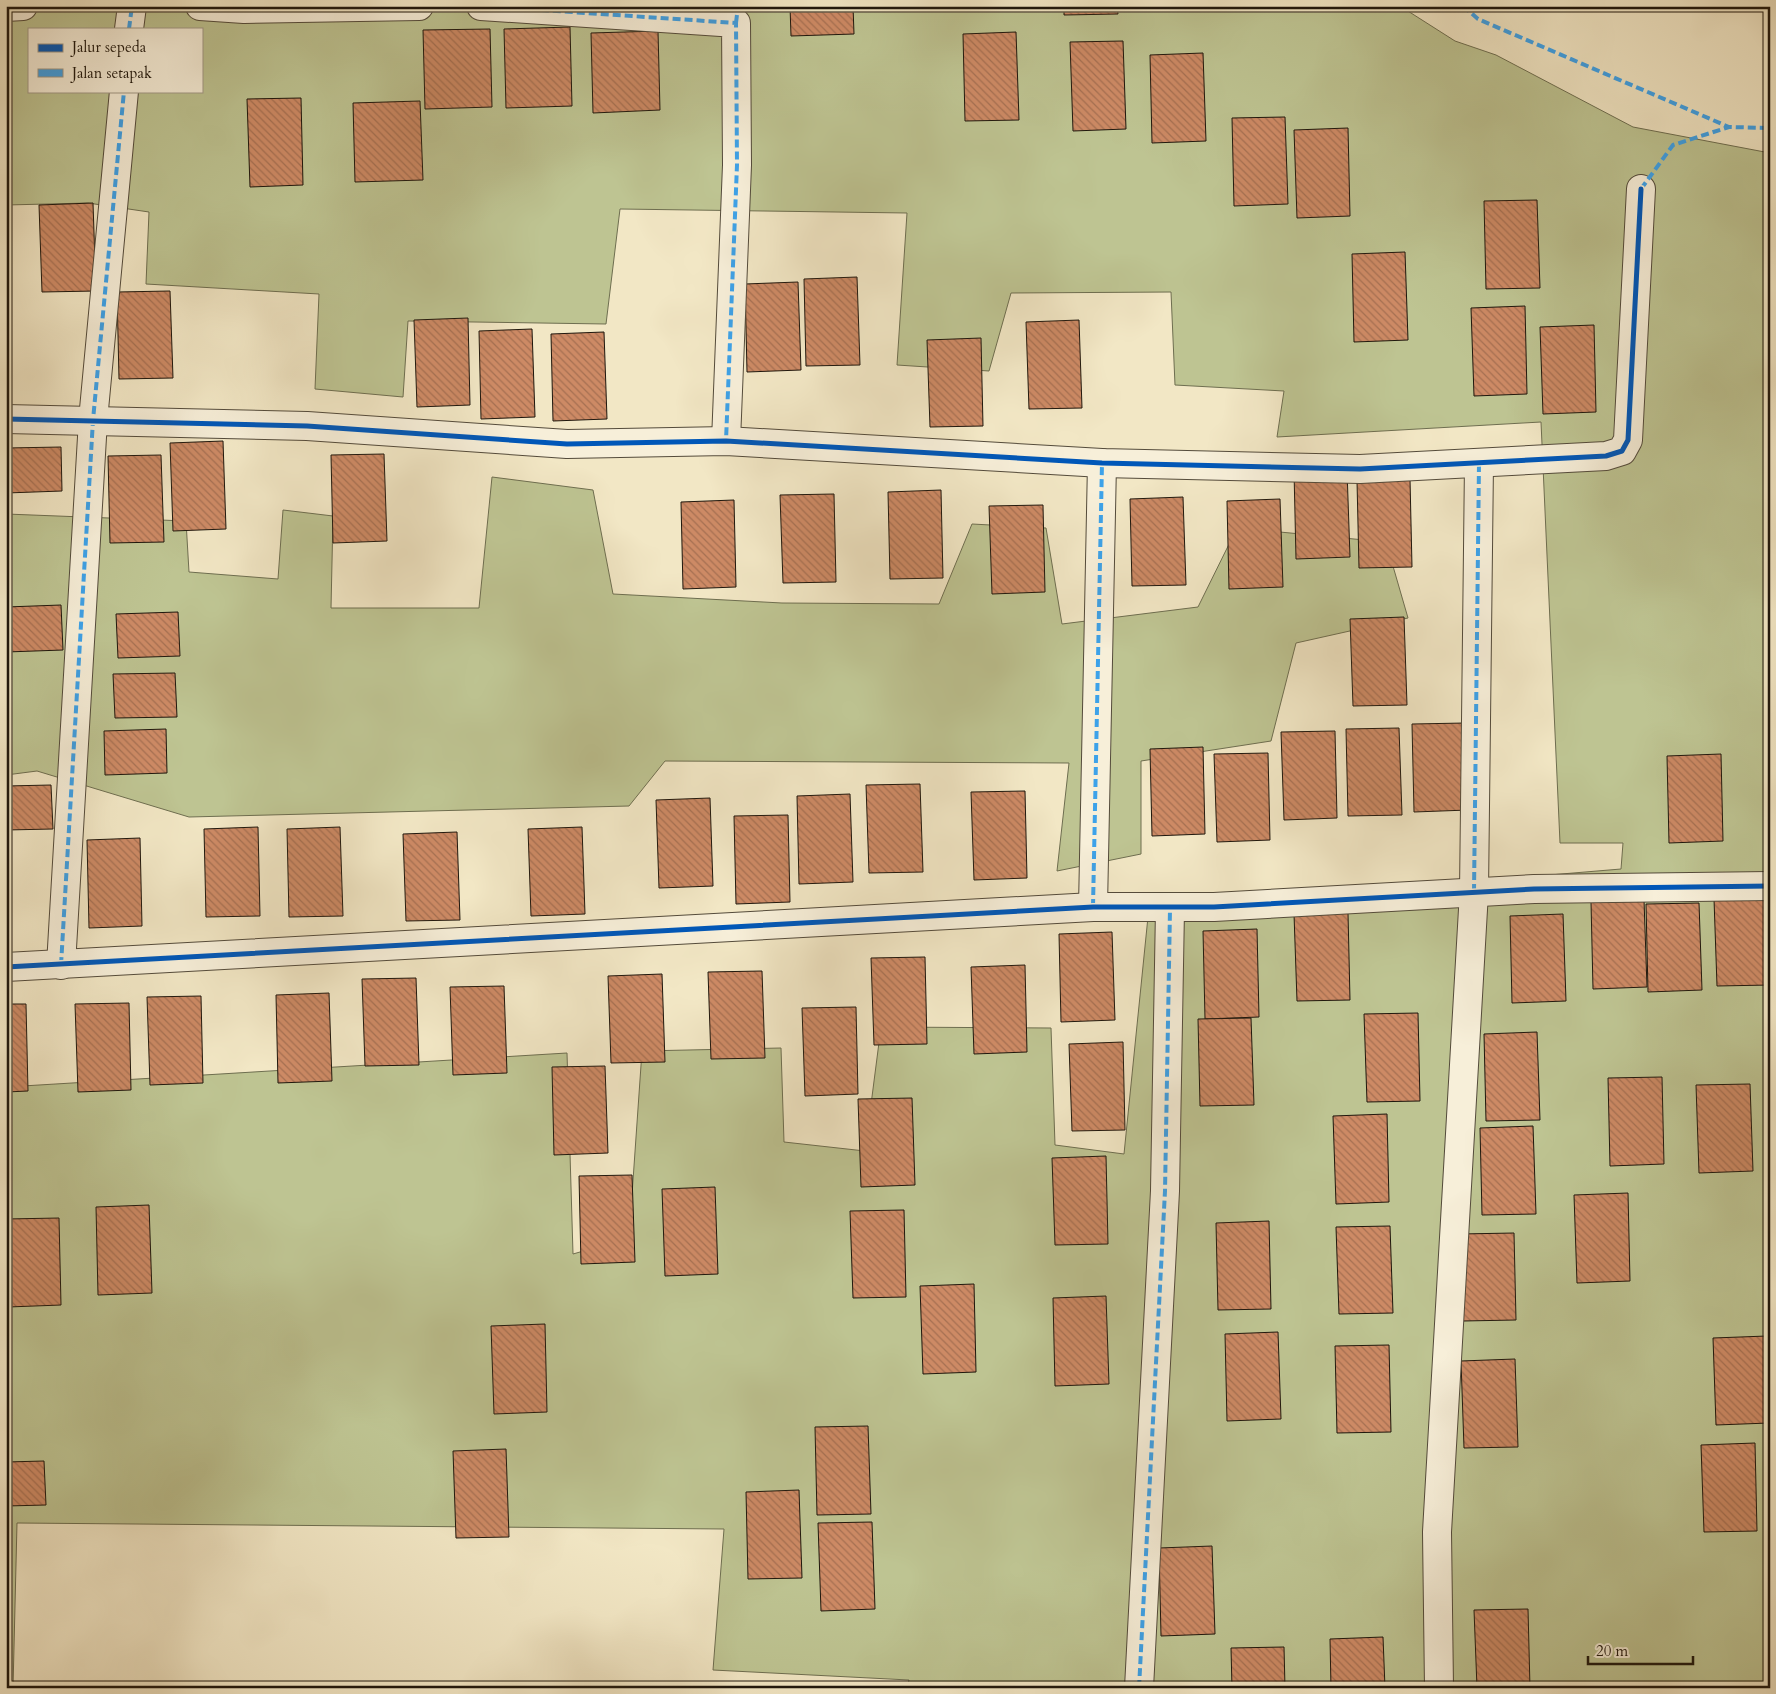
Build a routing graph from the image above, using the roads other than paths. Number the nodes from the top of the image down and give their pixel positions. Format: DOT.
graph roads {
  1 [pos="23,6"];
  2 [pos="132,6"];
  3 [pos="200,6"];
  4 [pos="419,6"];
  5 [pos="481,6"];
  6 [pos="6,7"];
  7 [pos="737,15"];
  8 [pos="130,28"];
  9 [pos="124,92"];
  10 [pos="1642,189"];
  11 [pos="6,419"];
  12 [pos="93,420"];
  13 [pos="726,441"];
  14 [pos="1102,463"];
  15 [pos="1479,463"];
  16 [pos="1770,886"];
  17 [pos="1474,892"];
  18 [pos="1093,908"];
  19 [pos="1170,909"];
  20 [pos="61,965"];
  21 [pos="6,967"];
  22 [pos="1139,1688"];
  23 [pos="1439,1688"];
  1 -- 6 [label="street"];
  2 -- 8 [label="street"];
  3 -- 4 [label="street"];
  5 -- 7 [label="street"];
  7 -- 13 [label="street"];
  9 -- 12 [label="street"];
  10 -- 15 [label="street"];
  11 -- 12 [label="street"];
  12 -- 13 [label="street"];
  12 -- 20 [label="street"];
  13 -- 14 [label="street"];
  14 -- 15 [label="street"];
  14 -- 18 [label="street"];
  15 -- 17 [label="street"];
  16 -- 17 [label="street"];
  17 -- 19 [label="street"];
  17 -- 23 [label="street"];
  18 -- 19 [label="street"];
  18 -- 20 [label="street"];
  19 -- 22 [label="street"];
  20 -- 21 [label="street"];
}
